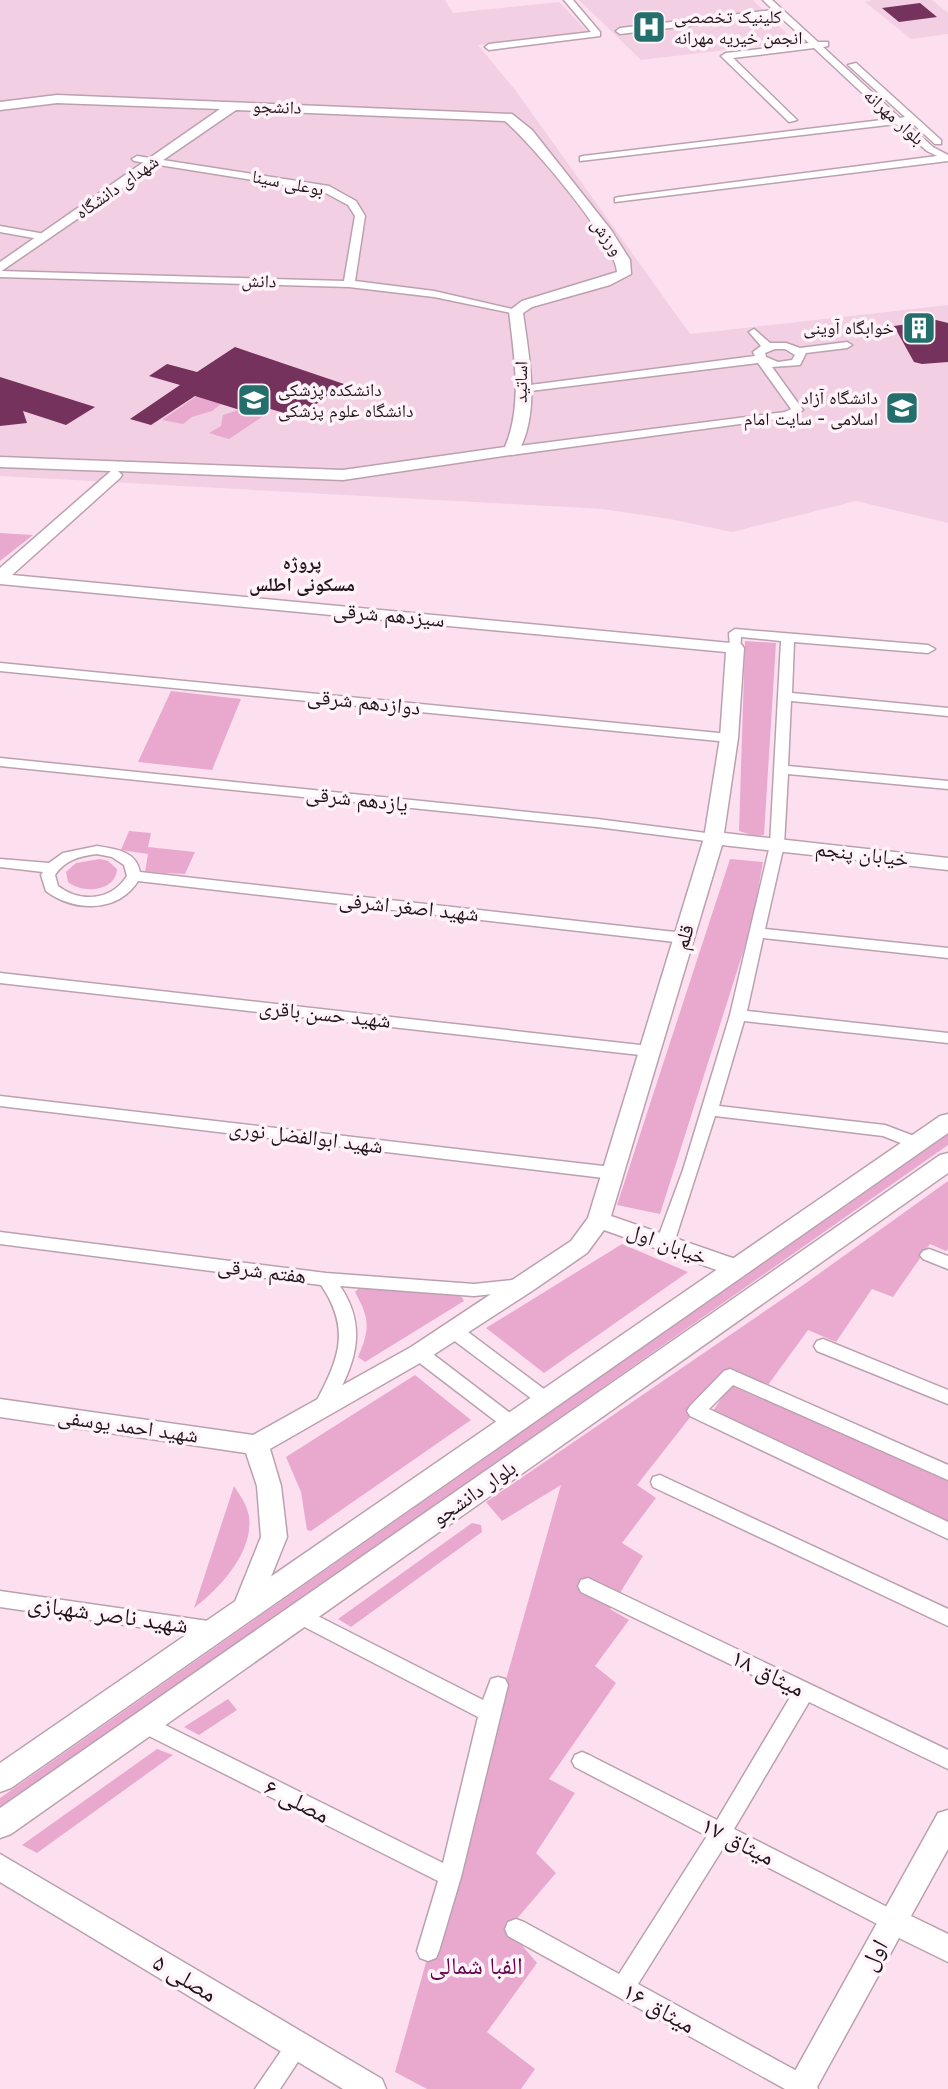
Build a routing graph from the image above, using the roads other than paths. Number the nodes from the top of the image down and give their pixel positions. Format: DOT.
graph roads {
  1 [pos="568,0"];
  2 [pos="767,0"];
  3 [pos="781,0"];
  4 [pos="780,12"];
  5 [pos="620,31"];
  6 [pos="831,44"];
  7 [pos="818,45"];
  8 [pos="489,47"];
  9 [pos="0,94"];
  10 [pos="27,100"];
  11 [pos="213,105"];
  12 [pos="233,106"];
  13 [pos="3,108"];
  14 [pos="508,117"];
  15 [pos="913,118"];
  16 [pos="792,120"];
  17 [pos="897,120"];
  18 [pos="0,121"];
  19 [pos="947,158"];
  20 [pos="137,159"];
  21 [pos="583,159"];
  22 [pos="155,161"];
  23 [pos="619,200"];
  24 [pos="0,229"];
  25 [pos="31,233"];
  26 [pos="45,237"];
  27 [pos="0,255"];
  28 [pos="0,268"];
  29 [pos="0,274"];
  30 [pos="349,284"];
  31 [pos="516,311"];
  32 [pos="754,332"];
  33 [pos="847,345"];
  34 [pos="768,347"];
  35 [pos="799,351"];
  36 [pos="761,359"];
  37 [pos="522,389"];
  38 [pos="510,451"];
  39 [pos="0,461"];
  40 [pos="114,475"];
  41 [pos="0,578"];
  42 [pos="788,637"];
  43 [pos="735,648"];
  44 [pos="928,649"];
  45 [pos="0,667"];
  46 [pos="784,696"];
  47 [pos="948,712"];
  48 [pos="729,738"];
  49 [pos="0,762"];
  50 [pos="781,769"];
  51 [pos="948,785"];
  52 [pos="715,838"];
  53 [pos="777,845"];
  54 [pos="0,863"];
  55 [pos="948,864"];
  56 [pos="52,868"];
  57 [pos="134,876"];
  58 [pos="758,933"];
  59 [pos="684,938"];
  60 [pos="948,953"];
  61 [pos="0,978"];
  62 [pos="738,1015"];
  63 [pos="948,1038"];
  64 [pos="649,1051"];
  65 [pos="0,1101"];
  66 [pos="709,1110"];
  67 [pos="948,1122"];
  68 [pos="916,1143"];
  69 [pos="948,1161"];
  70 [pos="612,1173"];
  71 [pos="599,1220"];
  72 [pos="0,1238"];
  73 [pos="664,1243"];
  74 [pos="929,1255"];
  75 [pos="948,1263"];
  76 [pos="736,1268"];
  77 [pos="326,1279"];
  78 [pos="524,1284"];
  79 [pos="454,1331"];
  80 [pos="824,1346"];
  81 [pos="419,1353"];
  82 [pos="948,1397"];
  83 [pos="546,1400"];
  84 [pos="0,1408"];
  85 [pos="322,1408"];
  86 [pos="512,1424"];
  87 [pos="256,1445"];
  88 [pos="948,1474"];
  89 [pos="660,1482"];
  90 [pos="948,1531"];
  91 [pos="588,1586"];
  92 [pos="0,1599"];
  93 [pos="245,1609"];
  94 [pos="300,1615"];
  95 [pos="948,1618"];
  96 [pos="215,1630"];
  97 [pos="498,1685"];
  98 [pos="805,1691"];
  99 [pos="489,1713"];
  100 [pos="144,1724"];
  101 [pos="948,1760"];
  102 [pos="582,1761"];
  103 [pos="0,1779"];
  104 [pos="948,1822"];
  105 [pos="0,1825"];
  106 [pos="721,1832"];
  107 [pos="0,1867"];
  108 [pos="450,1877"];
  109 [pos="893,1921"];
  110 [pos="516,1929"];
  111 [pos="948,1949"];
  112 [pos="428,1951"];
  113 [pos="623,1988"];
  114 [pos="298,2045"];
  115 [pos="803,2088"];
  116 [pos="267,2089"];
  117 [pos="371,2089"];
  1 -- 8 [label="street"];
  2 -- 4 [label="street, بلوار مهرانه"];
  3 -- 6 [label="street, بلوار مهرانه"];
  4 -- 5 [label="street"];
  4 -- 7 [label="street, بلوار مهرانه"];
  6 -- 7 [label="street"];
  6 -- 15 [label="street, بلوار مهرانه"];
  7 -- 16 [label="street"];
  7 -- 17 [label="street, بلوار مهرانه"];
  9 -- 10 [label="street"];
  10 -- 11 [label="street, دانشجو"];
  10 -- 13 [label="street"];
  10 -- 18 [label="street"];
  11 -- 12 [label="street, دانشجو"];
  11 -- 20 [label="street, شهدای دانشگاه"];
  12 -- 14 [label="street, دانشجو"];
  12 -- 22 [label="street, شهدای دانشگاه"];
  14 -- 31 [label="street, ورزش"];
  15 -- 17 [label="street"];
  15 -- 19 [label="street, بلوار مهرانه"];
  17 -- 19 [label="street, بلوار مهرانه"];
  17 -- 21 [label="street"];
  19 -- 23 [label="street"];
  20 -- 22 [label="street, بوعلی سینا"];
  20 -- 25 [label="street, شهدای دانشگاه"];
  22 -- 26 [label="street, شهدای دانشگاه"];
  22 -- 30 [label="street, بوعلی سینا"];
  24 -- 25 [label="street"];
  25 -- 26 [label="street"];
  25 -- 27 [label="street, شهدای دانشگاه"];
  26 -- 28 [label="street, شهدای دانشگاه"];
  29 -- 30 [label="street, دانش"];
  30 -- 31 [label="street, دانش"];
  31 -- 37 [label="street, اساتید"];
  32 -- 34 [label="street"];
  33 -- 35 [label="street"];
  34 -- 35 [label="street"];
  34 -- 36 [label="street"];
  35 -- 36 [label="street"];
  36 -- 37 [label="street"];
  36 -- 38 [label="street"];
  37 -- 38 [label="street, اساتید"];
  38 -- 39 [label="street"];
  40 -- 41 [label="street"];
  41 -- 43 [label="street, سیزدهم شرقی"];
  42 -- 43 [label="street"];
  42 -- 44 [label="street"];
  42 -- 46 [label="street"];
  43 -- 48 [label="street, قلم"];
  45 -- 48 [label="street, دوازدهم شرقی"];
  46 -- 47 [label="street"];
  46 -- 50 [label="street"];
  48 -- 52 [label="street, قلم"];
  49 -- 52 [label="street, یازدهم شرقی"];
  50 -- 51 [label="street"];
  50 -- 53 [label="street"];
  52 -- 53 [label="street, خیابان پنجم"];
  52 -- 59 [label="street, قلم"];
  53 -- 55 [label="street, خیابان پنجم"];
  53 -- 58 [label="street"];
  54 -- 56 [label="street"];
  56 -- 57 [label="street"];
  56 -- 57 [label="street"];
  57 -- 59 [label="street, شهید اصغر اشرفی"];
  58 -- 60 [label="street"];
  58 -- 62 [label="street"];
  59 -- 64 [label="street, قلم"];
  61 -- 64 [label="street, شهید حسن باقری"];
  62 -- 63 [label="street"];
  62 -- 66 [label="street"];
  64 -- 70 [label="street, قلم"];
  65 -- 70 [label="street, شهید ابوالفضل نوری"];
  66 -- 68 [label="street"];
  66 -- 73 [label="street"];
  67 -- 68 [label="main road, بلوار دانشجو"];
  68 -- 76 [label="main road, بلوار دانشجو"];
  69 -- 94 [label="main road, بلوار دانشجو"];
  70 -- 71 [label="street, قلم"];
  71 -- 73 [label="street, خیابان اول"];
  71 -- 78 [label="street"];
  72 -- 77 [label="street, هفتم شرقی"];
  73 -- 76 [label="street, خیابان اول"];
  74 -- 75 [label="street"];
  76 -- 83 [label="main road, بلوار دانشجو"];
  77 -- 78 [label="street, هفتم شرقی"];
  77 -- 85 [label="street"];
  78 -- 79 [label="street"];
  79 -- 81 [label="street"];
  79 -- 83 [label="street"];
  80 -- 82 [label="street"];
  81 -- 85 [label="street"];
  81 -- 86 [label="street"];
  83 -- 86 [label="main road, بلوار دانشجو"];
  84 -- 87 [label="street, شهید احمد یوسفی"];
  85 -- 87 [label="street"];
  86 -- 93 [label="main road, بلوار دانشجو"];
  87 -- 93 [label="street"];
  88 -- 90 [label="street"];
  89 -- 95 [label="street"];
  91 -- 98 [label="street, میثاق ۱۸"];
  92 -- 96 [label="street, شهید ناصر شهبازی"];
  93 -- 96 [label="main road, بلوار دانشجو"];
  94 -- 99 [label="street"];
  94 -- 100 [label="main road, بلوار دانشجو"];
  96 -- 103 [label="main road, بلوار دانشجو"];
  97 -- 99 [label="street"];
  98 -- 101 [label="street, میثاق ۱۸"];
  98 -- 106 [label="street"];
  99 -- 108 [label="street"];
  100 -- 105 [label="main road, بلوار دانشجو"];
  100 -- 108 [label="street, مصلی ۶"];
  102 -- 106 [label="street, میثاق ۱۷"];
  104 -- 109 [label="street, اول"];
  106 -- 109 [label="street, میثاق ۱۷"];
  106 -- 113 [label="street"];
  107 -- 114 [label="street, مصلی ۵"];
  108 -- 112 [label="street"];
  109 -- 111 [label="street"];
  109 -- 115 [label="street, اول"];
  110 -- 113 [label="street, میثاق ۱۶"];
  113 -- 115 [label="street, میثاق ۱۶"];
  114 -- 116 [label="street"];
  114 -- 117 [label="street, مصلی ۵"];
}
